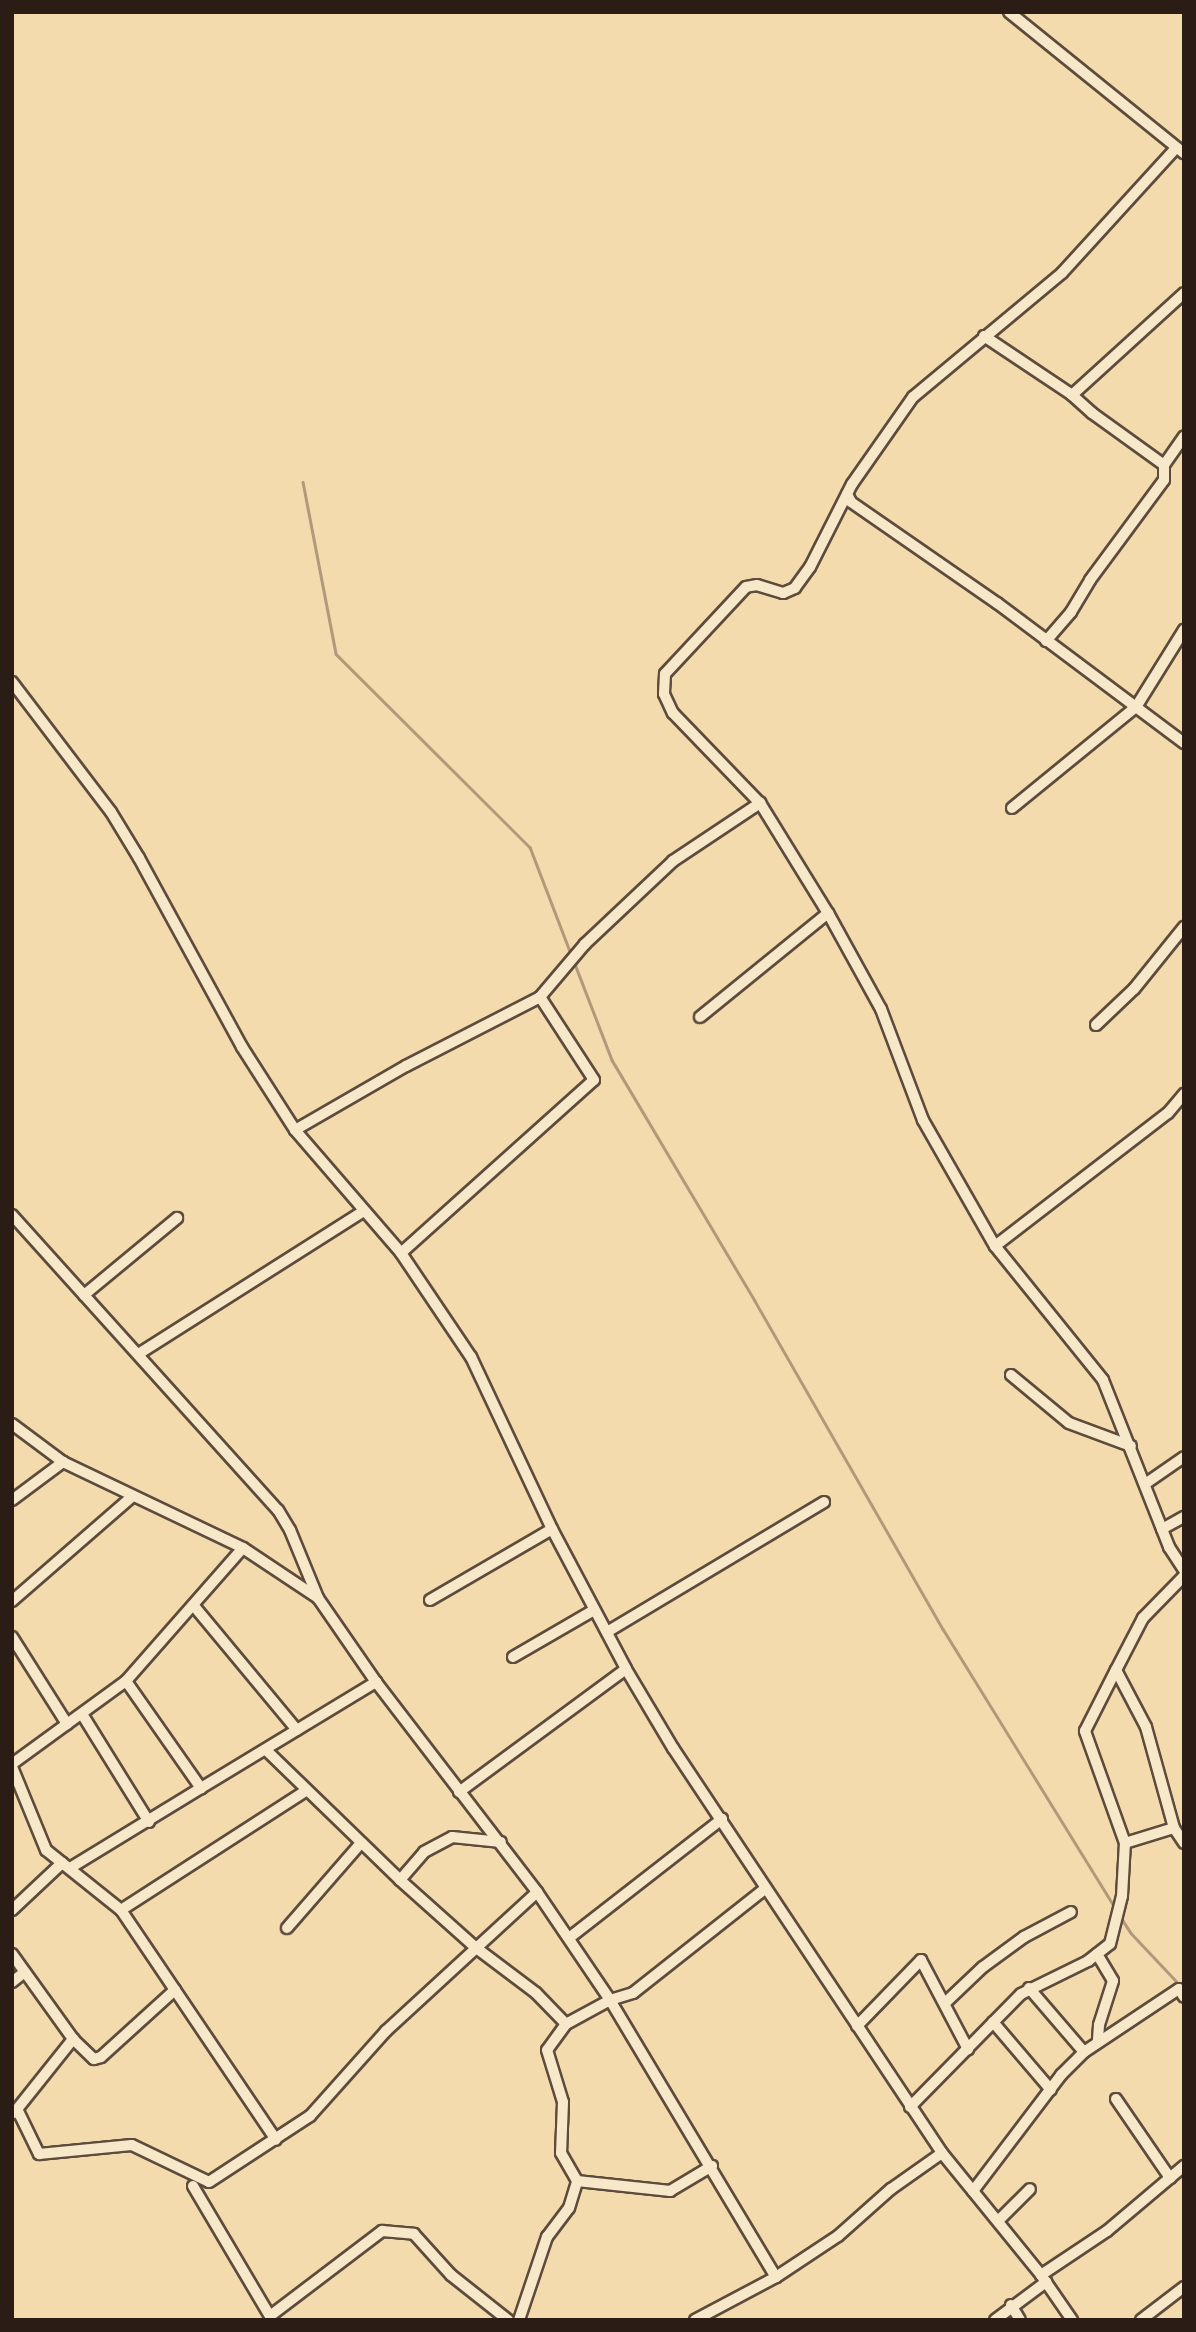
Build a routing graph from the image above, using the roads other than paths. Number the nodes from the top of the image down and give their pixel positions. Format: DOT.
graph roads {
  1 [pos="1009,12"];
  2 [pos="1180,151"];
  3 [pos="1184,293"];
  4 [pos="984,336"];
  5 [pos="1072,395"];
  6 [pos="1184,436"];
  7 [pos="1164,465"];
  8 [pos="847,495"];
  9 [pos="1184,630"];
  10 [pos="1046,641"];
  11 [pos="12,682"];
  12 [pos="1136,707"];
  13 [pos="1184,743"];
  14 [pos="760,803"];
  15 [pos="1012,808"];
  16 [pos="828,913"];
  17 [pos="1184,927"];
  18 [pos="540,997"];
  19 [pos="700,1017"];
  20 [pos="1096,1025"];
  21 [pos="1184,1094"];
  22 [pos="295,1130"];
  23 [pos="364,1211"];
  24 [pos="12,1215"];
  25 [pos="177,1218"];
  26 [pos="995,1247"];
  27 [pos="401,1252"];
  28 [pos="84,1295"];
  29 [pos="140,1353"];
  30 [pos="1011,1375"];
  31 [pos="12,1424"];
  32 [pos="1131,1446"];
  33 [pos="1184,1457"];
  34 [pos="63,1462"];
  35 [pos="1145,1484"];
  36 [pos="133,1496"];
  37 [pos="12,1500"];
  38 [pos="824,1502"];
  39 [pos="1184,1517"];
  40 [pos="1162,1528"];
  41 [pos="552,1529"];
  42 [pos="243,1548"];
  43 [pos="1184,1570"];
  44 [pos="1184,1576"];
  45 [pos="318,1598"];
  46 [pos="430,1600"];
  47 [pos="12,1601"];
  48 [pos="194,1605"];
  49 [pos="594,1610"];
  50 [pos="607,1632"];
  51 [pos="12,1637"];
  52 [pos="513,1657"];
  53 [pos="626,1669"];
  54 [pos="1116,1670"];
  55 [pos="126,1681"];
  56 [pos="376,1682"];
  57 [pos="82,1714"];
  58 [pos="67,1724"];
  59 [pos="297,1731"];
  60 [pos="266,1750"];
  61 [pos="12,1765"];
  62 [pos="201,1788"];
  63 [pos="306,1791"];
  64 [pos="459,1792"];
  65 [pos="722,1819"];
  66 [pos="149,1822"];
  67 [pos="1174,1828"];
  68 [pos="501,1842"];
  69 [pos="360,1843"];
  70 [pos="1125,1843"];
  71 [pos="1184,1843"];
  72 [pos="66,1866"];
  73 [pos="400,1880"];
  74 [pos="766,1888"];
  75 [pos="537,1892"];
  76 [pos="12,1910"];
  77 [pos="121,1910"];
  78 [pos="1071,1912"];
  79 [pos="288,1928"];
  80 [pos="569,1938"];
  81 [pos="475,1947"];
  82 [pos="12,1954"];
  83 [pos="1097,1954"];
  84 [pos="25,1972"];
  85 [pos="12,1982"];
  86 [pos="1030,1989"];
  87 [pos="175,1990"];
  88 [pos="1184,1997"];
  89 [pos="611,2000"];
  90 [pos="945,2003"];
  91 [pos="993,2022"];
  92 [pos="566,2024"];
  93 [pos="857,2026"];
  94 [pos="73,2039"];
  95 [pos="1098,2041"];
  96 [pos="968,2049"];
  97 [pos="1084,2052"];
  98 [pos="1051,2090"];
  99 [pos="1116,2099"];
  100 [pos="910,2107"];
  101 [pos="15,2112"];
  102 [pos="276,2140"];
  103 [pos="942,2153"];
  104 [pos="712,2166"];
  105 [pos="1184,2166"];
  106 [pos="1170,2178"];
  107 [pos="577,2181"];
  108 [pos="193,2186"];
  109 [pos="1030,2189"];
  110 [pos="973,2191"];
  111 [pos="998,2221"];
  112 [pos="776,2277"];
  113 [pos="1044,2278"];
  114 [pos="1184,2287"];
  115 [pos="1011,2305"];
  116 [pos="508,2320"];
  117 [pos="519,2320"];
  118 [pos="695,2320"];
  119 [pos="995,2320"];
  120 [pos="1020,2320"];
  121 [pos="1072,2320"];
  122 [pos="1141,2320"];
  1 -- 2 [label="street"];
  2 -- 4 [label="street"];
  3 -- 5 [label="street"];
  4 -- 5 [label="street"];
  4 -- 8 [label="street"];
  5 -- 7 [label="street"];
  6 -- 7 [label="street"];
  7 -- 10 [label="street"];
  8 -- 10 [label="street"];
  8 -- 14 [label="street"];
  9 -- 12 [label="street"];
  10 -- 12 [label="street"];
  11 -- 22 [label="street"];
  12 -- 13 [label="street"];
  12 -- 15 [label="street"];
  14 -- 16 [label="street"];
  14 -- 18 [label="street"];
  16 -- 19 [label="street"];
  16 -- 26 [label="street"];
  17 -- 20 [label="street"];
  18 -- 22 [label="street"];
  18 -- 27 [label="street"];
  21 -- 26 [label="street"];
  22 -- 23 [label="street"];
  23 -- 27 [label="street"];
  23 -- 29 [label="street"];
  24 -- 28 [label="street"];
  25 -- 28 [label="street"];
  26 -- 32 [label="street"];
  27 -- 41 [label="street"];
  28 -- 29 [label="street"];
  29 -- 45 [label="street"];
  30 -- 32 [label="street"];
  31 -- 34 [label="street"];
  32 -- 35 [label="street"];
  33 -- 35 [label="street"];
  34 -- 36 [label="street"];
  34 -- 37 [label="street"];
  35 -- 40 [label="street"];
  36 -- 42 [label="street"];
  36 -- 47 [label="street"];
  38 -- 50 [label="street"];
  39 -- 40 [label="street"];
  40 -- 43 [label="street"];
  41 -- 46 [label="street"];
  41 -- 49 [label="street"];
  42 -- 45 [label="street"];
  42 -- 48 [label="street"];
  44 -- 54 [label="street"];
  45 -- 56 [label="street"];
  48 -- 55 [label="street"];
  48 -- 59 [label="street"];
  49 -- 50 [label="street"];
  49 -- 52 [label="street"];
  50 -- 53 [label="street"];
  51 -- 58 [label="street"];
  53 -- 64 [label="street"];
  53 -- 65 [label="street"];
  54 -- 67 [label="street"];
  54 -- 70 [label="street"];
  55 -- 57 [label="street"];
  55 -- 62 [label="street"];
  56 -- 59 [label="street"];
  56 -- 64 [label="street"];
  57 -- 58 [label="street"];
  57 -- 66 [label="street"];
  58 -- 61 [label="street"];
  59 -- 60 [label="street"];
  60 -- 62 [label="street"];
  60 -- 63 [label="street"];
  61 -- 72 [label="street"];
  62 -- 66 [label="street"];
  63 -- 69 [label="street"];
  63 -- 77 [label="street"];
  64 -- 68 [label="street"];
  65 -- 74 [label="street"];
  65 -- 80 [label="street"];
  66 -- 72 [label="street"];
  67 -- 70 [label="street"];
  67 -- 71 [label="street"];
  68 -- 73 [label="street"];
  68 -- 75 [label="street"];
  69 -- 73 [label="street"];
  69 -- 79 [label="street"];
  70 -- 83 [label="street"];
  72 -- 76 [label="street"];
  72 -- 77 [label="street"];
  73 -- 81 [label="street"];
  74 -- 89 [label="street"];
  74 -- 93 [label="street"];
  75 -- 80 [label="street"];
  75 -- 81 [label="street"];
  77 -- 87 [label="street"];
  78 -- 90 [label="street"];
  80 -- 89 [label="street"];
  81 -- 92 [label="street"];
  81 -- 102 [label="street"];
  82 -- 84 [label="street"];
  83 -- 86 [label="street"];
  83 -- 95 [label="street"];
  84 -- 85 [label="street"];
  84 -- 94 [label="street"];
  86 -- 91 [label="street"];
  86 -- 97 [label="street"];
  87 -- 94 [label="street"];
  87 -- 102 [label="street"];
  88 -- 95 [label="street"];
  89 -- 92 [label="street"];
  89 -- 104 [label="street"];
  90 -- 93 [label="street"];
  90 -- 96 [label="street"];
  91 -- 96 [label="street"];
  91 -- 98 [label="street"];
  92 -- 107 [label="street"];
  93 -- 100 [label="street"];
  94 -- 101 [label="street"];
  95 -- 97 [label="street"];
  96 -- 100 [label="street"];
  97 -- 98 [label="street"];
  98 -- 110 [label="street"];
  99 -- 106 [label="street"];
  100 -- 103 [label="street"];
  101 -- 102 [label="street"];
  103 -- 110 [label="street"];
  103 -- 112 [label="street"];
  104 -- 107 [label="street"];
  104 -- 112 [label="street"];
  105 -- 106 [label="street"];
  106 -- 113 [label="street"];
  107 -- 117 [label="street"];
  108 -- 116 [label="street"];
  109 -- 111 [label="street"];
  110 -- 111 [label="street"];
  111 -- 113 [label="street"];
  112 -- 118 [label="street"];
  113 -- 115 [label="street"];
  113 -- 121 [label="street"];
  114 -- 122 [label="street"];
  115 -- 119 [label="street"];
  115 -- 120 [label="street"];
}
